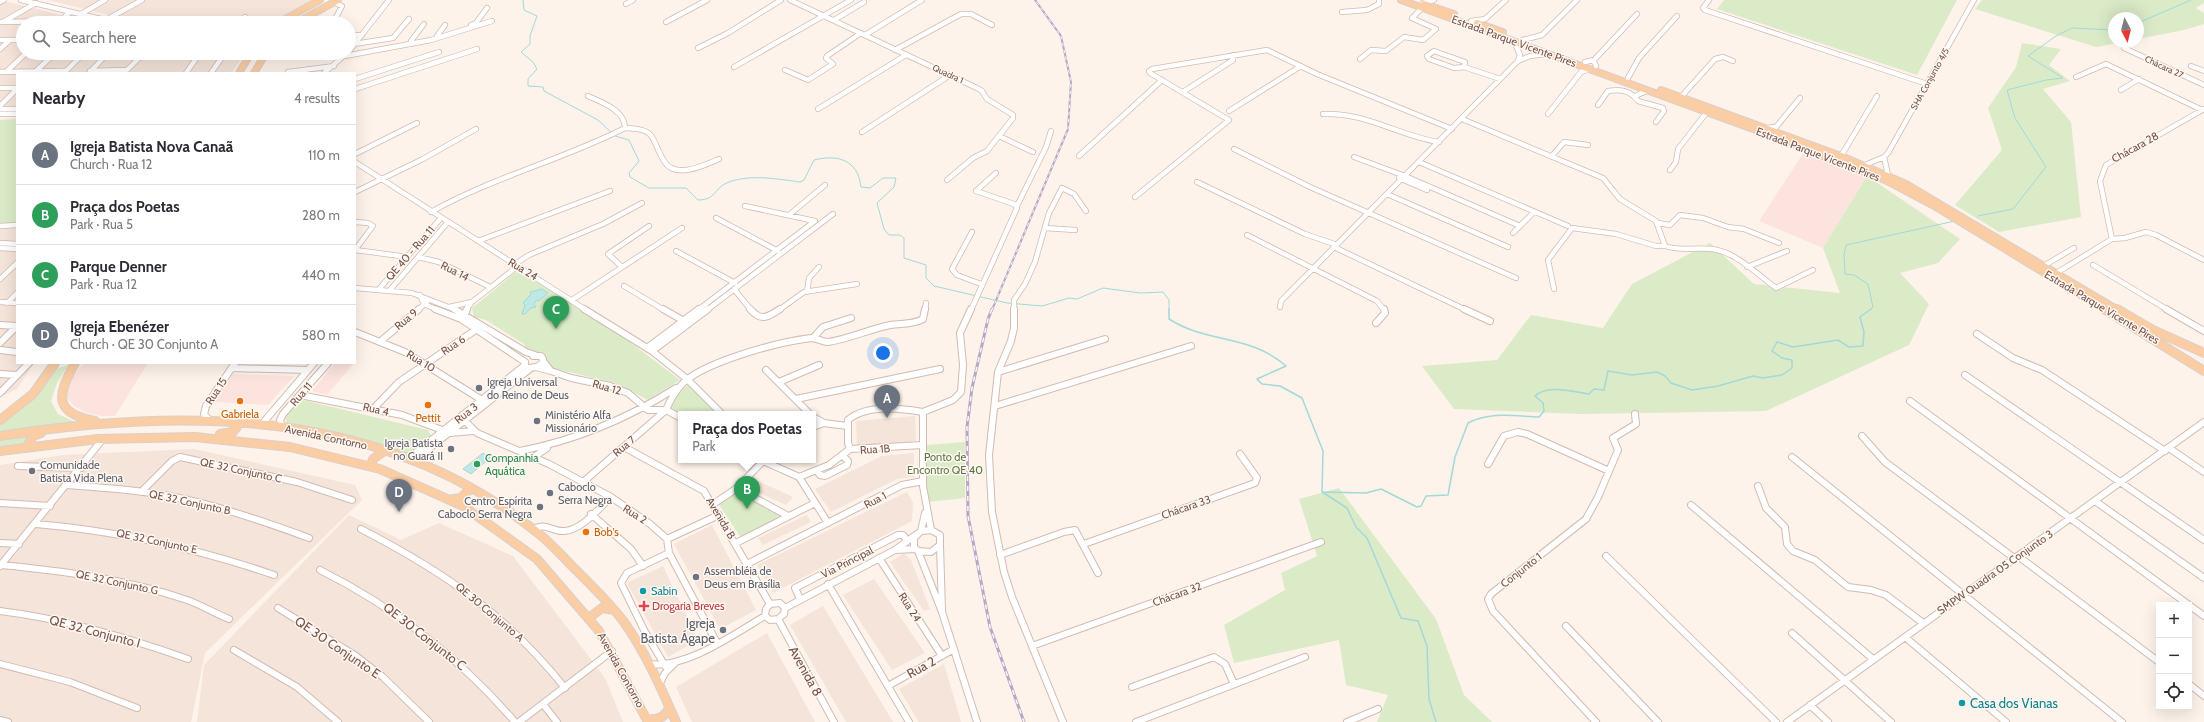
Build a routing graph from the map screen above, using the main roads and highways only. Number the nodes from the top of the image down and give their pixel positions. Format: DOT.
graph roads {
  1 [pos="320,0"];
  2 [pos="1401,0"];
  3 [pos="1414,0"];
  4 [pos="335,1"];
  5 [pos="1434,3"];
  6 [pos="1422,6"];
  7 [pos="291,16"];
  8 [pos="308,16"];
  9 [pos="246,60"];
  10 [pos="262,60"];
  11 [pos="239,72"];
  12 [pos="255,72"];
  13 [pos="1678,98"];
  14 [pos="2204,353"];
  15 [pos="54,364"];
  16 [pos="74,364"];
  17 [pos="2204,371"];
  18 [pos="0,419"];
  19 [pos="107,422"];
  20 [pos="230,422"];
  21 [pos="75,426"];
  22 [pos="0,436"];
  23 [pos="190,436"];
  24 [pos="27,447"];
  25 [pos="386,450"];
  26 [pos="0,451"];
  27 [pos="371,465"];
  28 [pos="471,488"];
  29 [pos="453,499"];
  30 [pos="614,610"];
  31 [pos="590,617"];
  32 [pos="669,707"];
  33 [pos="648,720"];
  34 [pos="676,722"];
  1 -- 7 [label="main road"];
  2 -- 6 [label="main road, Estrada Parque Vicente Pires"];
  3 -- 6 [label="main road, Estrada Parque Vicente Pires"];
  4 -- 8 [label="main road"];
  5 -- 6 [label="main road, Estrada Parque Vicente Pires"];
  5 -- 13 [label="main road, Estrada Parque Vicente Pires"];
  6 -- 13 [label="main road, Estrada Parque Vicente Pires"];
  9 -- 11 [label="main road"];
  10 -- 12 [label="main road"];
  13 -- 14 [label="main road, Estrada Parque Vicente Pires"];
  13 -- 17 [label="main road, Estrada Parque Vicente Pires"];
  15 -- 18 [label="main road"];
  16 -- 19 [label="main road"];
  19 -- 20 [label="main road, Avenida Contorno"];
  19 -- 21 [label="main road, Avenida Contorno"];
  20 -- 23 [label="main road"];
  20 -- 25 [label="main road, Avenida Contorno"];
  21 -- 22 [label="main road, Avenida Contorno"];
  21 -- 24 [label="main road"];
  23 -- 24 [label="main road, Avenida Contorno"];
  23 -- 27 [label="main road, Avenida Contorno"];
  24 -- 26 [label="main road, Avenida Contorno"];
  25 -- 27 [label="main road"];
  25 -- 28 [label="main road, Avenida Contorno"];
  27 -- 29 [label="main road, Avenida Contorno"];
  28 -- 29 [label="main road"];
  28 -- 30 [label="main road, Avenida Contorno"];
  29 -- 31 [label="main road, Avenida Contorno"];
  30 -- 31 [label="main road"];
  30 -- 32 [label="main road, Avenida Contorno"];
  31 -- 33 [label="main road, Avenida Contorno"];
  32 -- 33 [label="main road"];
  32 -- 34 [label="main road, Avenida Contorno"];
}
